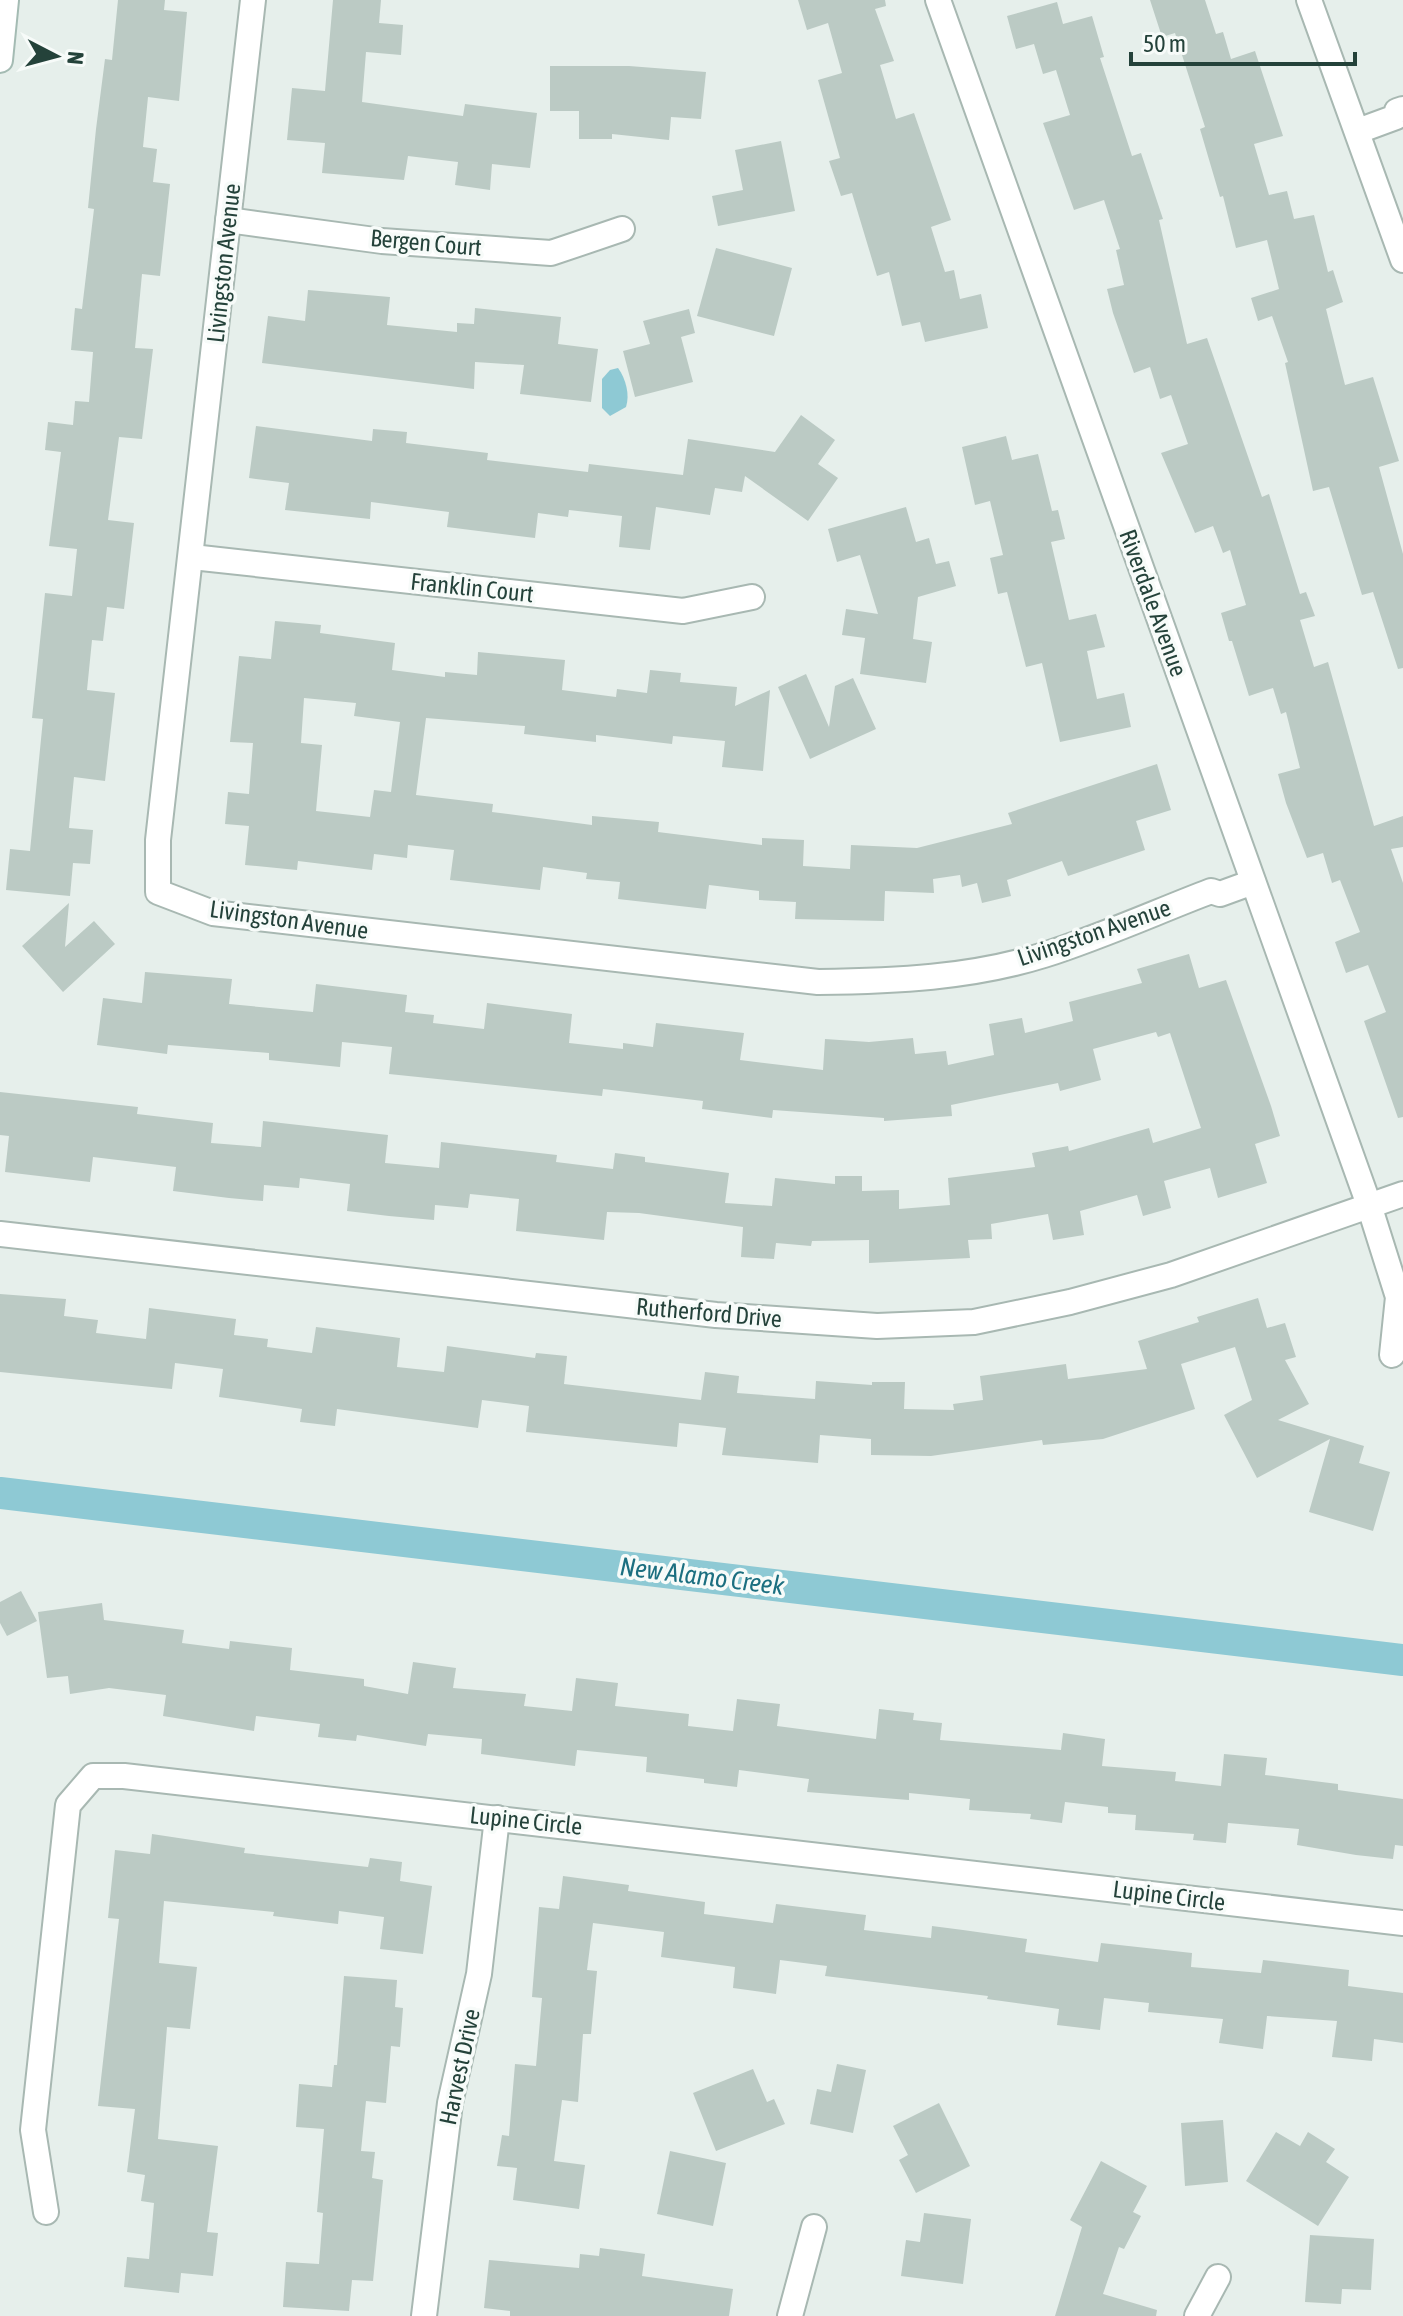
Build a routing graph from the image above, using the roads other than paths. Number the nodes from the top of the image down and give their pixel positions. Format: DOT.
graph roads {
  1 [pos="6,0"];
  2 [pos="253,0"];
  3 [pos="938,0"];
  4 [pos="1309,0"];
  5 [pos="0,60"];
  6 [pos="1403,109"];
  7 [pos="1358,131"];
  8 [pos="228,220"];
  9 [pos="622,229"];
  10 [pos="1403,260"];
  11 [pos="192,557"];
  12 [pos="752,597"];
  13 [pos="1253,882"];
  14 [pos="1403,1194"];
  15 [pos="1369,1205"];
  16 [pos="0,1234"];
  17 [pos="1392,1355"];
  18 [pos="497,1818"];
  19 [pos="1403,1923"];
  20 [pos="46,2212"];
  21 [pos="814,2227"];
  22 [pos="1218,2277"];
  23 [pos="424,2316"];
  24 [pos="790,2316"];
  25 [pos="1197,2316"];
  1 -- 5 [label="street"];
  2 -- 8 [label="street, Livingston Avenue"];
  3 -- 13 [label="street, Riverdale Avenue"];
  4 -- 7 [label="street"];
  6 -- 7 [label="street"];
  7 -- 10 [label="street"];
  8 -- 9 [label="street, Bergen Court"];
  8 -- 11 [label="street, Livingston Avenue"];
  11 -- 12 [label="street, Franklin Court"];
  11 -- 13 [label="street, Livingston Avenue"];
  13 -- 15 [label="street, Riverdale Avenue"];
  14 -- 15 [label="street, Rutherford Drive"];
  15 -- 16 [label="street, Rutherford Drive"];
  15 -- 17 [label="street, Riverdale Avenue"];
  18 -- 19 [label="street, Lupine Circle"];
  18 -- 20 [label="street, Lupine Circle"];
  18 -- 23 [label="street, Harvest Drive"];
  21 -- 24 [label="street"];
  22 -- 25 [label="street"];
}
